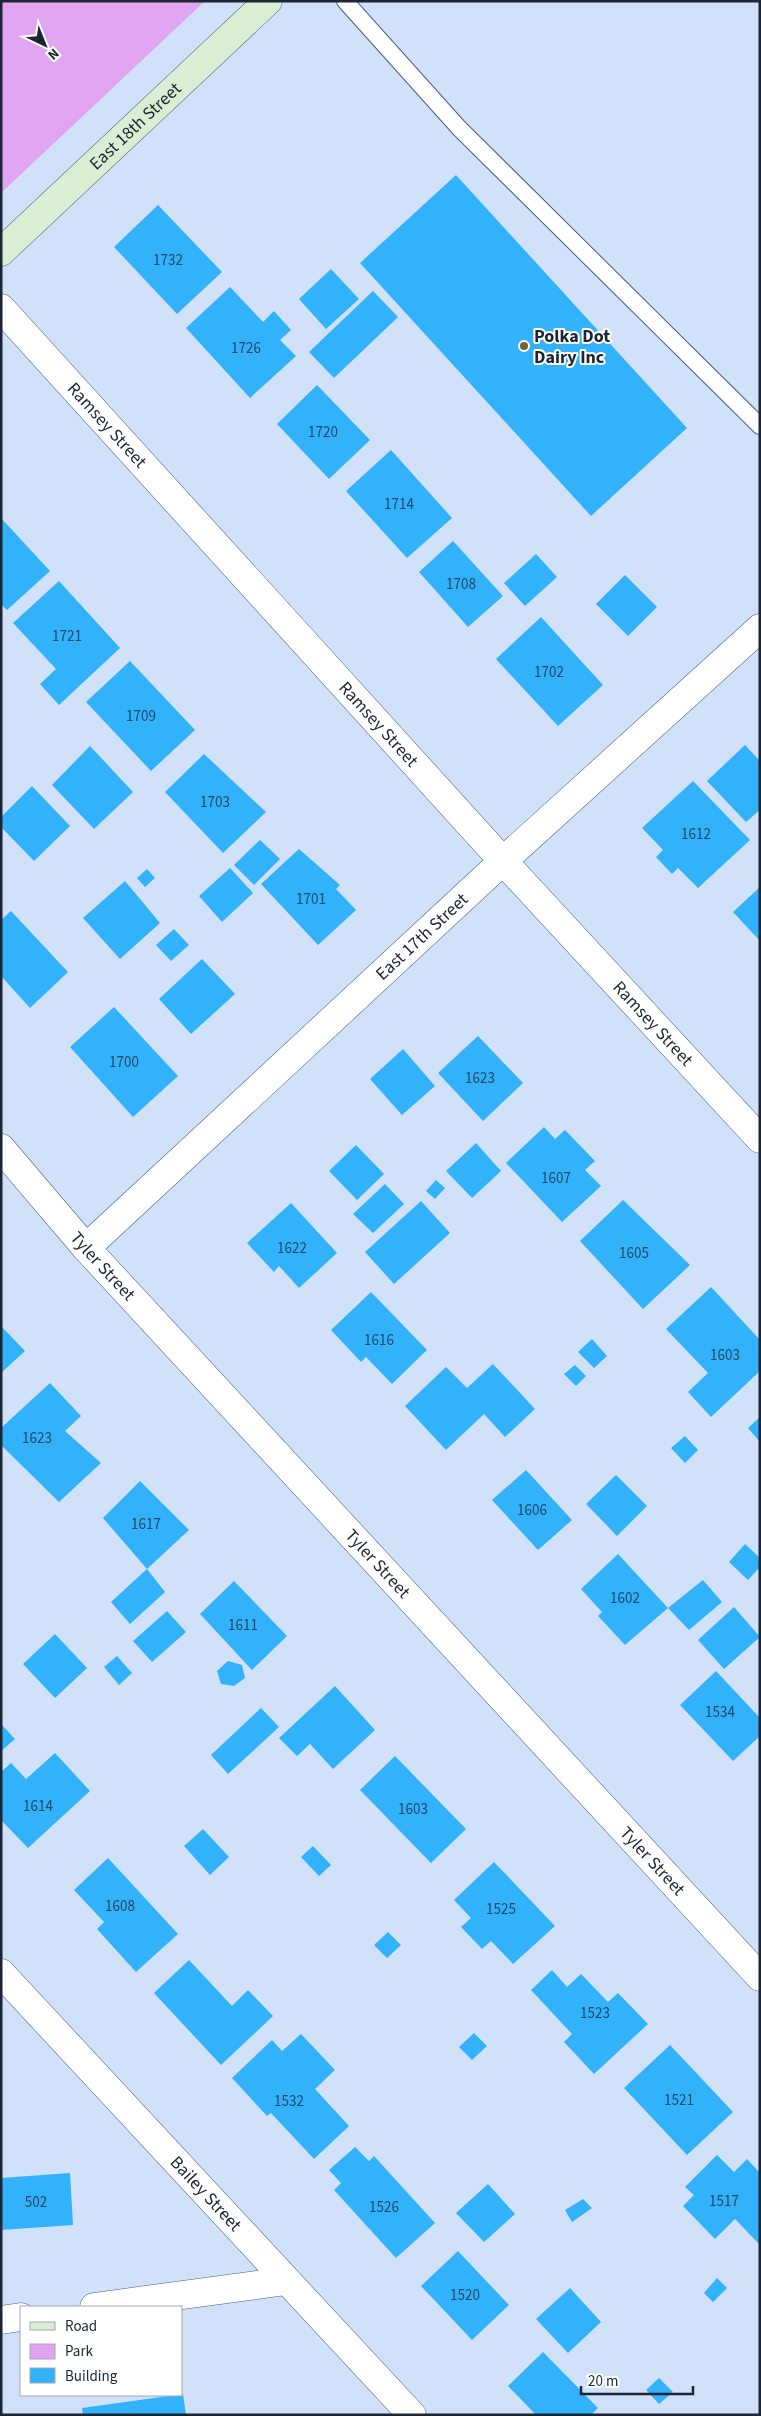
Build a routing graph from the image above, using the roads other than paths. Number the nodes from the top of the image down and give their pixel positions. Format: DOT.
graph roads {
  1 [pos="268,1"];
  2 [pos="345,1"];
  3 [pos="1,252"];
  4 [pos="1,308"];
  5 [pos="760,426"];
  6 [pos="760,628"];
  7 [pos="503,861"];
  8 [pos="760,1139"];
  9 [pos="1,1148"];
  10 [pos="86,1248"];
  11 [pos="1,1973"];
  12 [pos="760,1977"];
  13 [pos="286,2281"];
  14 [pos="101,2306"];
  15 [pos="20,2317"];
  16 [pos="1,2320"];
  17 [pos="412,2415"];
  1 -- 3 [label="street, East 18th Street"];
  2 -- 5 [label="lane"];
  4 -- 7 [label="street, Ramsey Street"];
  6 -- 7 [label="street, East 17th Street"];
  7 -- 8 [label="street, Ramsey Street"];
  7 -- 10 [label="street, East 17th Street"];
  9 -- 10 [label="street, Tyler Street"];
  10 -- 12 [label="street, Tyler Street"];
  11 -- 13 [label="street, Bailey Street"];
  13 -- 14 [label="street"];
  13 -- 17 [label="street, Bailey Street"];
  15 -- 16 [label="street"];
}
